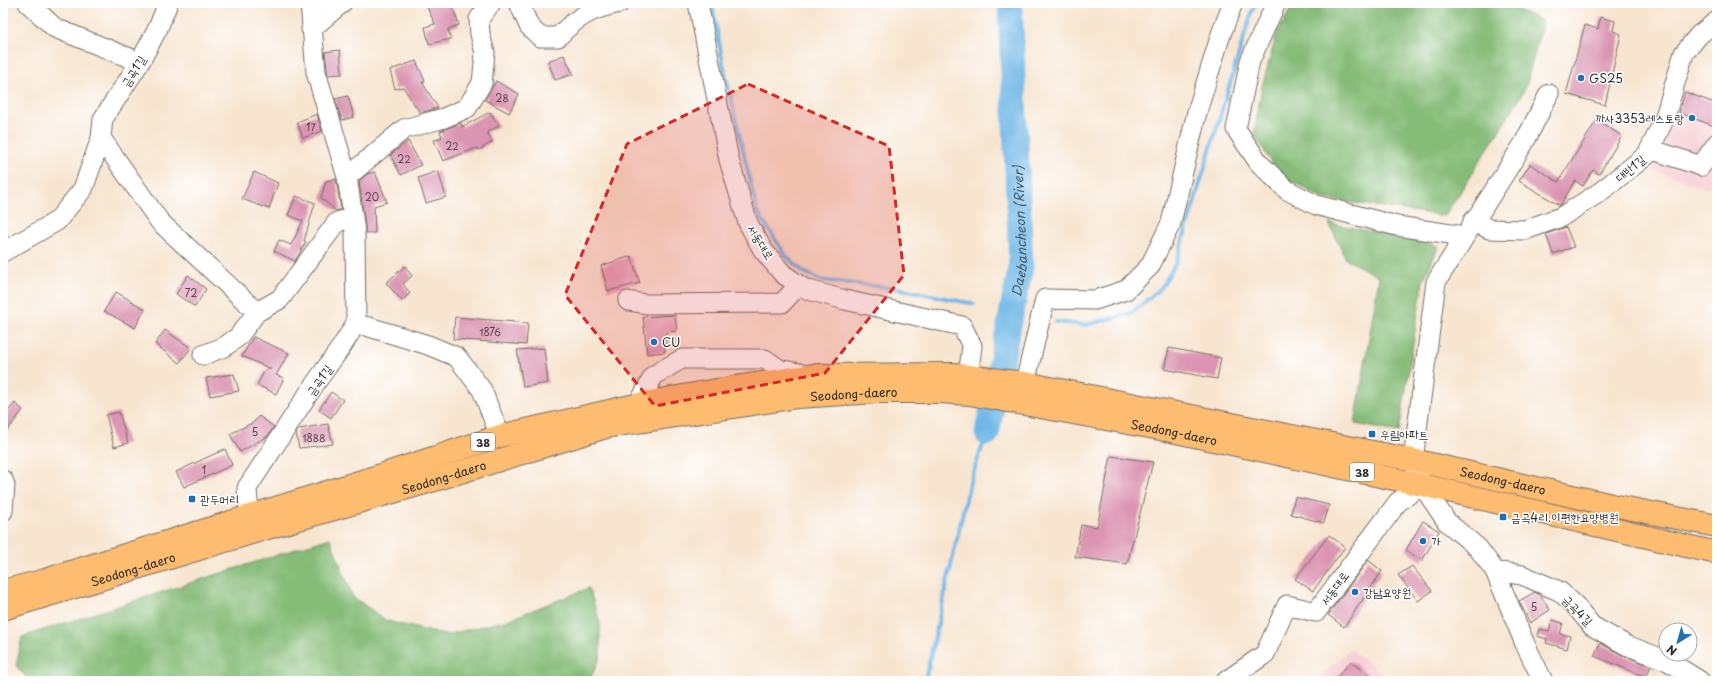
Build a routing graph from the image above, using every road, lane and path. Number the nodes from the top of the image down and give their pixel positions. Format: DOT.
graph roads {
  1 [pos="28,3"];
  2 [pos="168,3"];
  3 [pos="310,3"];
  4 [pos="342,3"];
  5 [pos="491,3"];
  6 [pos="519,3"];
  7 [pos="620,3"];
  8 [pos="698,3"];
  9 [pos="1233,3"];
  10 [pos="1276,3"];
  11 [pos="1717,21"];
  12 [pos="311,29"];
  13 [pos="140,62"];
  14 [pos="1549,94"];
  15 [pos="101,138"];
  16 [pos="1717,143"];
  17 [pos="1650,149"];
  18 [pos="347,177"];
  19 [pos="353,216"];
  20 [pos="1469,229"];
  21 [pos="3,252"];
  22 [pos="799,285"];
  23 [pos="628,301"];
  24 [pos="258,312"];
  25 [pos="356,323"];
  26 [pos="203,355"];
  27 [pos="814,375"];
  28 [pos="975,384"];
  29 [pos="1014,388"];
  30 [pos="638,405"];
  31 [pos="500,436"];
  32 [pos="1413,460"];
  33 [pos="3,480"];
  34 [pos="1422,485"];
  35 [pos="3,510"];
  36 [pos="256,522"];
  37 [pos="1717,526"];
  38 [pos="1717,553"];
  39 [pos="1495,571"];
  40 [pos="3,604"];
  41 [pos="1226,681"];
  42 [pos="1543,681"];
  43 [pos="1700,681"];
  1 -- 13 [label="street"];
  2 -- 13 [label="street, 금곡1길"];
  3 -- 12 [label="street"];
  4 -- 12 [label="street"];
  5 -- 18 [label="street"];
  6 -- 7 [label="street"];
  8 -- 22 [label="street, 서동대로"];
  9 -- 29 [label="street"];
  10 -- 20 [label="street, 대반1길"];
  11 -- 17 [label="street, 대반1길"];
  12 -- 18 [label="street"];
  13 -- 15 [label="street, 금곡1길"];
  14 -- 20 [label="street"];
  15 -- 21 [label="street, 금곡1길"];
  15 -- 24 [label="street"];
  16 -- 17 [label="street"];
  17 -- 20 [label="street, 대반1길"];
  18 -- 19 [label="street"];
  19 -- 24 [label="street"];
  19 -- 25 [label="street"];
  20 -- 32 [label="street"];
  22 -- 23 [label="street"];
  22 -- 28 [label="street, 서동대로"];
  24 -- 26 [label="street"];
  25 -- 31 [label="street"];
  25 -- 36 [label="street, 금곡1길"];
  27 -- 28 [label="main road, Seodong-daero / 38"];
  27 -- 30 [label="main road, Seodong-daero / 38"];
  27 -- 30 [label="street"];
  28 -- 29 [label="main road, Seodong-daero / 38"];
  28 -- 36 [label="main road, Seodong-daero / 38"];
  29 -- 32 [label="main road, Seodong-daero / 38"];
  29 -- 34 [label="main road, Seodong-daero / 38"];
  30 -- 31 [label="main road, Seodong-daero / 38"];
  31 -- 36 [label="main road, Seodong-daero / 38"];
  32 -- 34 [label="street"];
  32 -- 37 [label="main road, Seodong-daero / 38"];
  33 -- 35 [label="street"];
  34 -- 38 [label="main road, Seodong-daero / 38"];
  34 -- 39 [label="street"];
  34 -- 41 [label="street, 서동대로"];
  36 -- 40 [label="main road, Seodong-daero / 38"];
  39 -- 42 [label="street"];
  39 -- 43 [label="street, 금곡4길"];
}
